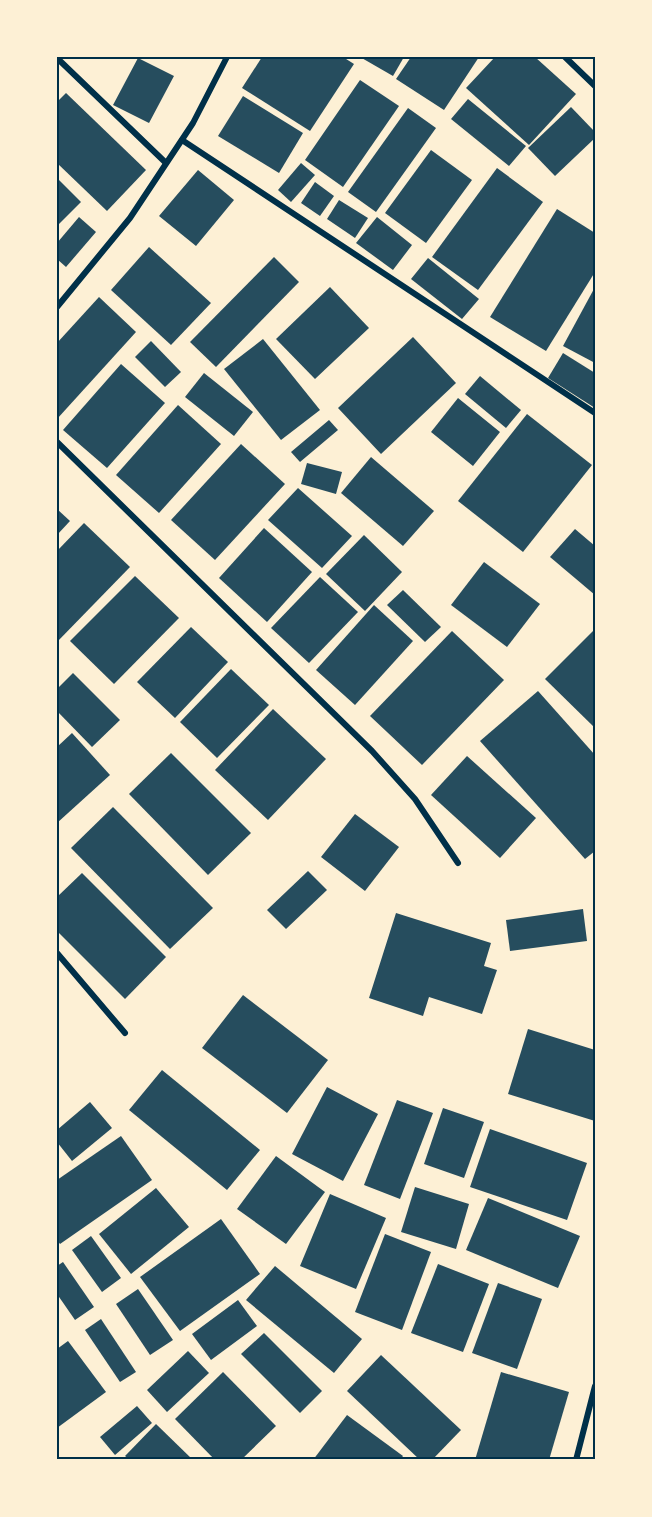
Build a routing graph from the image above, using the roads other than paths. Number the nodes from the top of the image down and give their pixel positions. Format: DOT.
graph roads {
  1 [pos="57,57"];
  2 [pos="227,57"];
  3 [pos="565,57"];
  4 [pos="595,86"];
  5 [pos="182,140"];
  6 [pos="166,163"];
  7 [pos="57,307"];
  8 [pos="595,413"];
  9 [pos="57,442"];
  10 [pos="458,863"];
  11 [pos="57,953"];
  12 [pos="125,1033"];
  13 [pos="595,1386"];
  14 [pos="576,1460"];
  1 -- 6 [label="street"];
  2 -- 5 [label="street"];
  3 -- 4 [label="street"];
  5 -- 6 [label="street"];
  5 -- 8 [label="street"];
  6 -- 7 [label="street"];
  9 -- 10 [label="street"];
  11 -- 12 [label="street"];
  13 -- 14 [label="street"];
}
